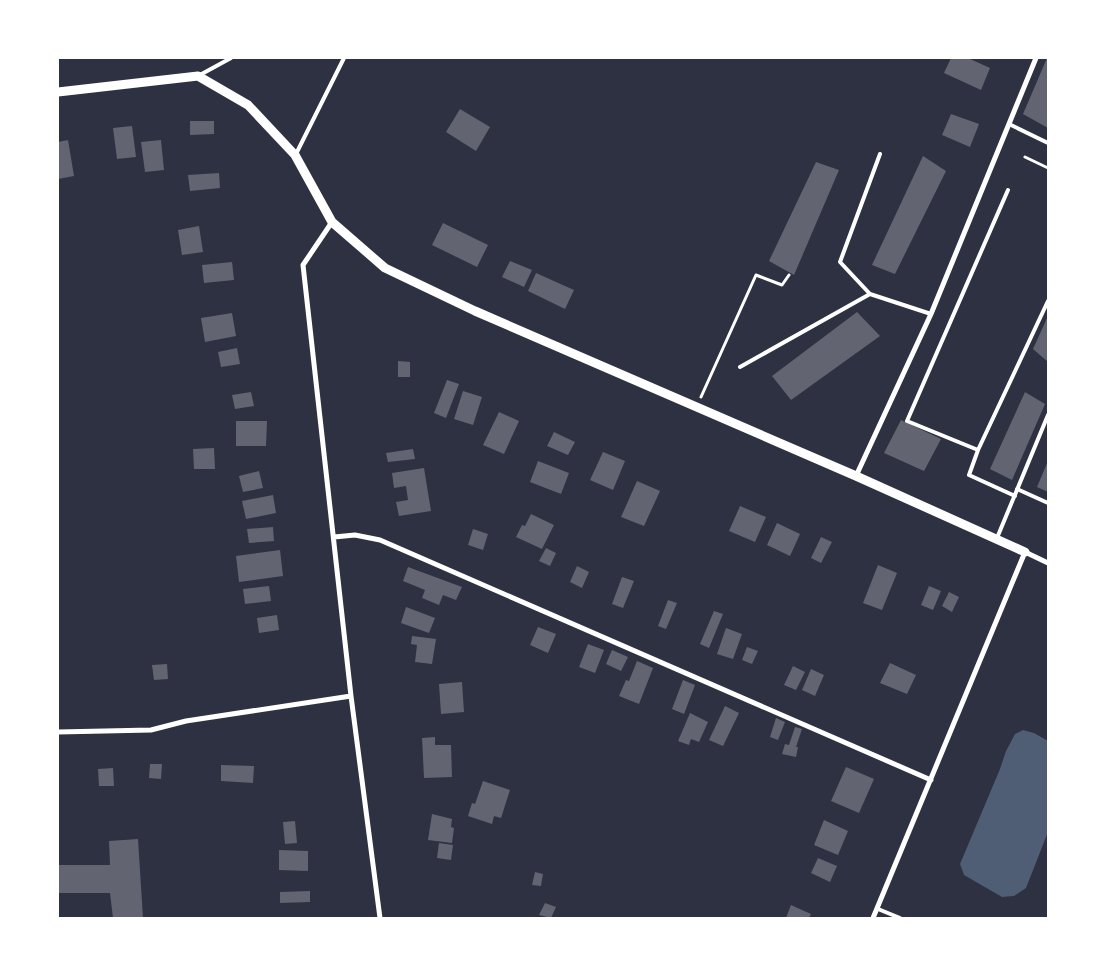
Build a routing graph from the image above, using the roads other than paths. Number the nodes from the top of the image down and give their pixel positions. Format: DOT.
graph roads {
  1 [pos="231,58"];
  2 [pos="344,58"];
  3 [pos="1036,58"];
  4 [pos="198,76"];
  5 [pos="58,92"];
  6 [pos="1009,124"];
  7 [pos="1048,143"];
  8 [pos="880,154"];
  9 [pos="295,155"];
  10 [pos="1008,190"];
  11 [pos="332,222"];
  12 [pos="870,294"];
  13 [pos="1048,301"];
  14 [pos="931,314"];
  15 [pos="740,367"];
  16 [pos="1048,415"];
  17 [pos="978,450"];
  18 [pos="856,476"];
  19 [pos="1017,489"];
  20 [pos="1014,496"];
  21 [pos="1048,503"];
  22 [pos="334,537"];
  23 [pos="997,538"];
  24 [pos="1026,552"];
  25 [pos="1048,564"];
  26 [pos="351,696"];
  27 [pos="58,732"];
  28 [pos="931,780"];
  29 [pos="878,909"];
  30 [pos="380,918"];
  31 [pos="874,918"];
  32 [pos="900,918"];
  1 -- 4 [label="lane"];
  2 -- 9 [label="lane"];
  3 -- 6 [label="street"];
  4 -- 5 [label="street"];
  4 -- 9 [label="street"];
  6 -- 7 [label="lane"];
  6 -- 14 [label="street"];
  8 -- 12 [label="lane"];
  9 -- 11 [label="street"];
  10 -- 17 [label="lane"];
  11 -- 18 [label="street"];
  11 -- 22 [label="street"];
  12 -- 14 [label="lane"];
  12 -- 15 [label="lane"];
  13 -- 17 [label="lane"];
  14 -- 18 [label="street"];
  16 -- 19 [label="lane"];
  17 -- 20 [label="lane"];
  18 -- 23 [label="street"];
  19 -- 20 [label="lane"];
  19 -- 21 [label="lane"];
  20 -- 23 [label="lane"];
  22 -- 26 [label="street"];
  22 -- 28 [label="street"];
  23 -- 24 [label="street"];
  24 -- 25 [label="street"];
  24 -- 28 [label="street"];
  26 -- 27 [label="street"];
  26 -- 30 [label="street"];
  28 -- 29 [label="street"];
  29 -- 31 [label="street"];
  29 -- 32 [label="lane"];
}
